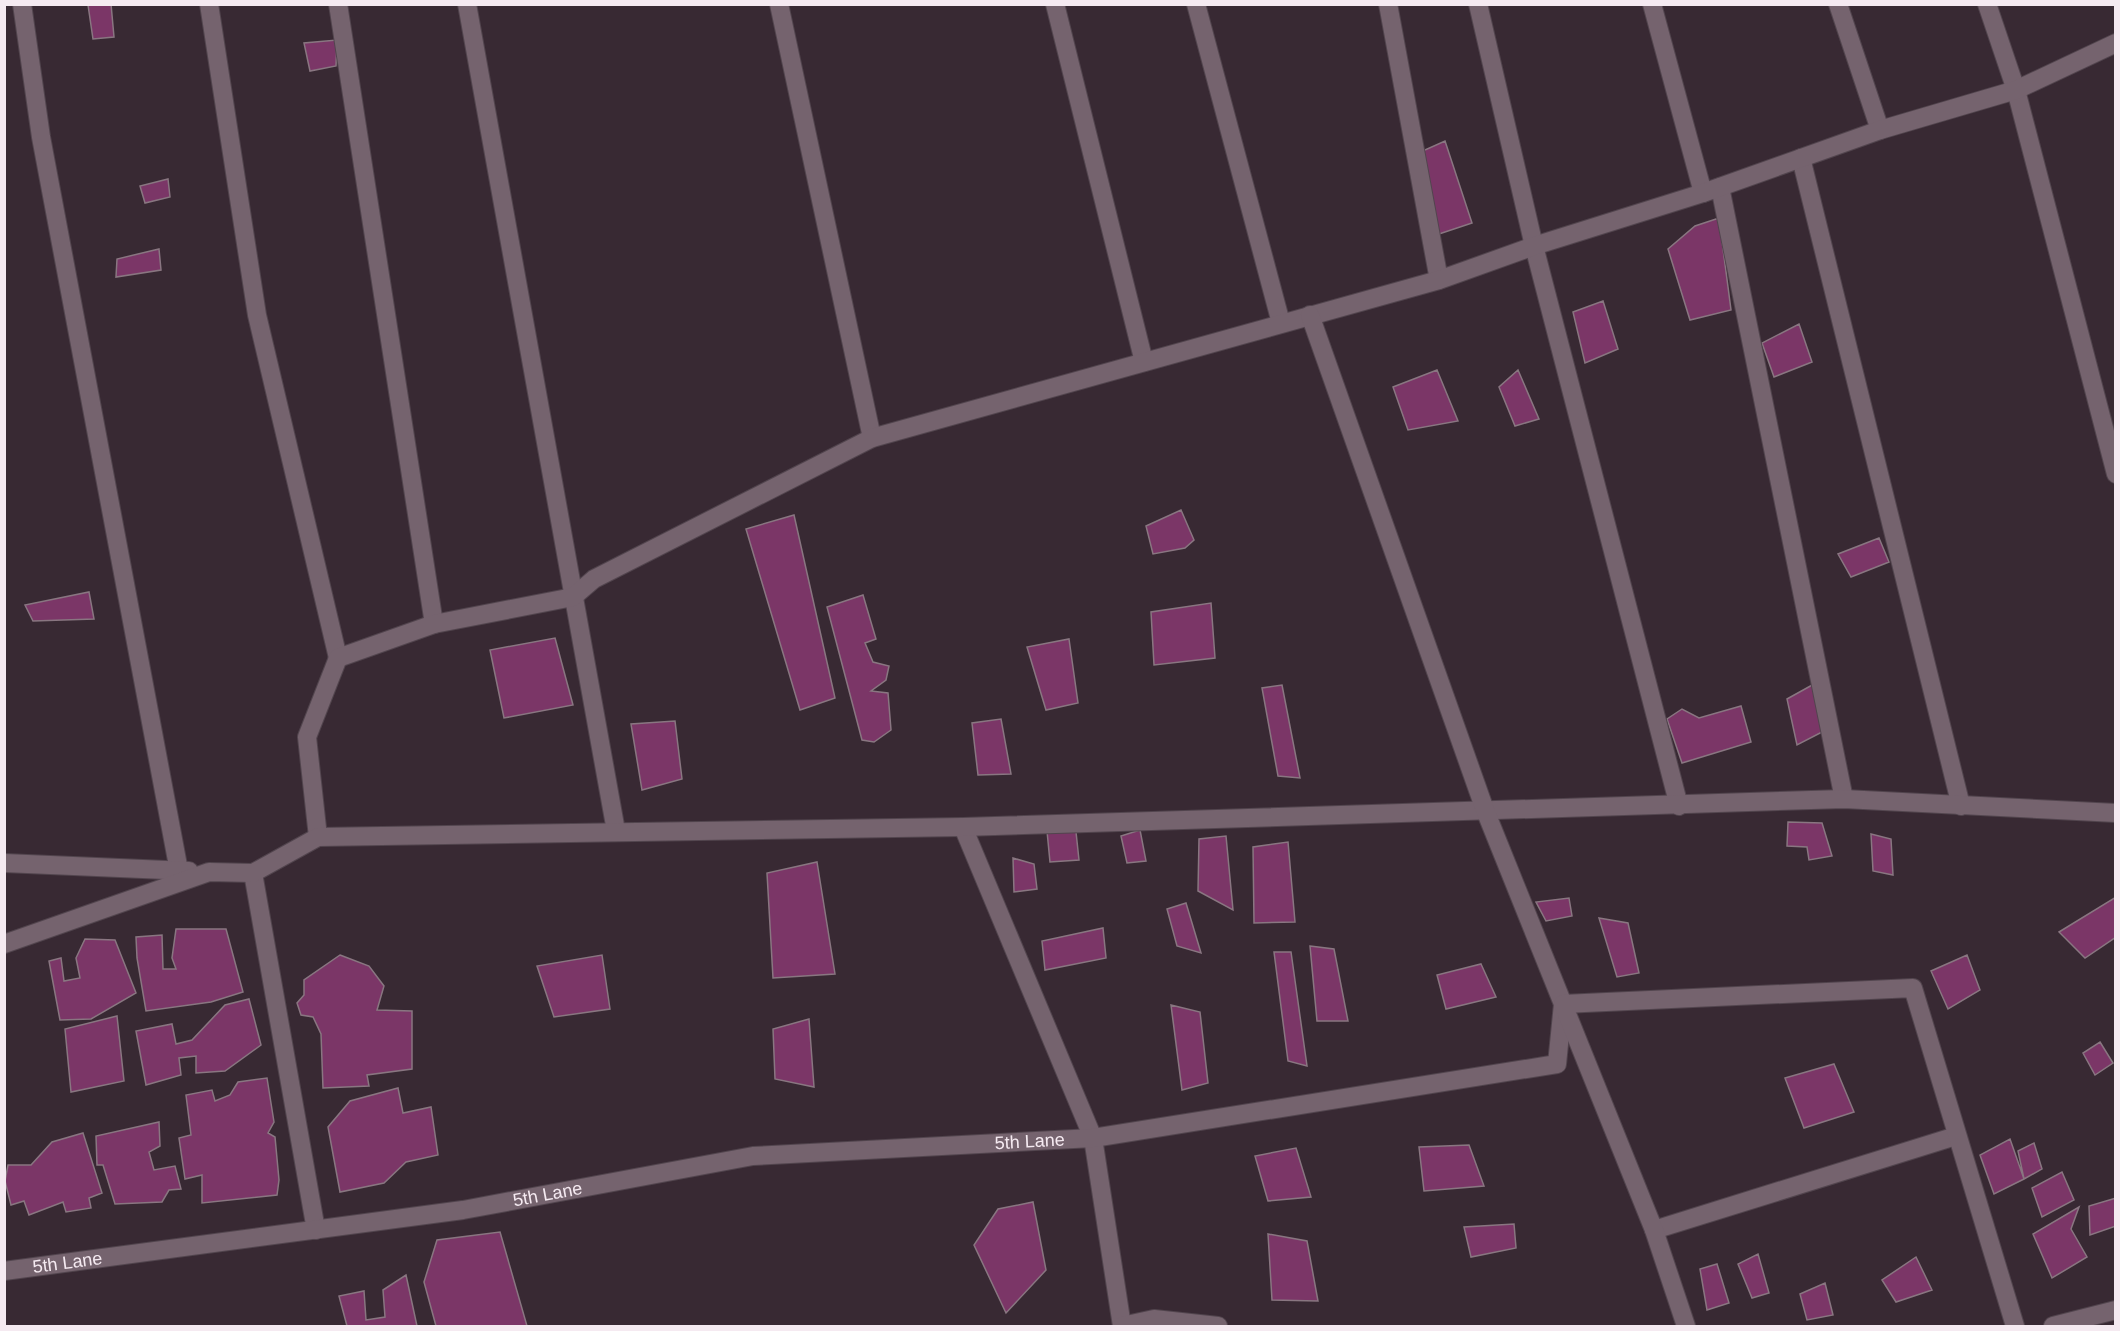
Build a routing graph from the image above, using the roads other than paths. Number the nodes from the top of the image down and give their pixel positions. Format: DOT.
graph roads {
  1 [pos="22,4"];
  2 [pos="209,4"];
  3 [pos="338,4"];
  4 [pos="467,4"];
  5 [pos="779,4"];
  6 [pos="1055,4"];
  7 [pos="1196,4"];
  8 [pos="1388,4"];
  9 [pos="1478,4"];
  10 [pos="1652,4"];
  11 [pos="1838,4"];
  12 [pos="1987,4"];
  13 [pos="2115,43"];
  14 [pos="2016,90"];
  15 [pos="1880,130"];
  16 [pos="1801,158"];
  17 [pos="1711,190"];
  18 [pos="1534,246"];
  19 [pos="1439,280"];
  20 [pos="1310,315"];
  21 [pos="1281,324"];
  22 [pos="1144,362"];
  23 [pos="872,438"];
  24 [pos="2115,474"];
  25 [pos="573,597"];
  26 [pos="434,624"];
  27 [pos="338,658"];
  28 [pos="1844,799"];
  29 [pos="1679,806"];
  30 [pos="1961,806"];
  31 [pos="1485,810"];
  32 [pos="2115,813"];
  33 [pos="963,827"];
  34 [pos="616,831"];
  35 [pos="318,837"];
  36 [pos="4,863"];
  37 [pos="179,871"];
  38 [pos="209,872"];
  39 [pos="252,873"];
  40 [pos="4,944"];
  41 [pos="1563,1004"];
  42 [pos="1956,1136"];
  43 [pos="1093,1138"];
  44 [pos="316,1230"];
  45 [pos="1654,1230"];
  46 [pos="4,1271"];
  47 [pos="2115,1310"];
  48 [pos="1122,1326"];
  49 [pos="1218,1326"];
  50 [pos="1686,1326"];
  51 [pos="2015,1326"];
  52 [pos="2053,1326"];
  1 -- 37 [label="street"];
  2 -- 27 [label="street"];
  3 -- 26 [label="street"];
  4 -- 25 [label="street"];
  5 -- 23 [label="street"];
  6 -- 22 [label="street"];
  7 -- 21 [label="street"];
  8 -- 19 [label="street"];
  9 -- 18 [label="street"];
  10 -- 17 [label="street"];
  11 -- 15 [label="street"];
  12 -- 14 [label="street"];
  13 -- 14 [label="street"];
  14 -- 15 [label="street"];
  14 -- 24 [label="street"];
  15 -- 16 [label="street"];
  16 -- 17 [label="street"];
  16 -- 30 [label="street"];
  17 -- 18 [label="street"];
  17 -- 28 [label="street"];
  18 -- 19 [label="street"];
  18 -- 29 [label="street"];
  19 -- 20 [label="street"];
  20 -- 21 [label="street"];
  20 -- 31 [label="street"];
  21 -- 22 [label="street"];
  22 -- 23 [label="street"];
  23 -- 25 [label="street"];
  25 -- 26 [label="street"];
  25 -- 34 [label="street"];
  26 -- 27 [label="street"];
  27 -- 35 [label="street"];
  28 -- 29 [label="street"];
  28 -- 30 [label="street"];
  29 -- 31 [label="street"];
  30 -- 32 [label="street"];
  31 -- 33 [label="street"];
  31 -- 41 [label="street"];
  33 -- 34 [label="street"];
  33 -- 43 [label="street"];
  34 -- 35 [label="street"];
  35 -- 39 [label="street"];
  36 -- 37 [label="street"];
  37 -- 38 [label="street"];
  38 -- 39 [label="street"];
  38 -- 40 [label="street"];
  39 -- 44 [label="street"];
  41 -- 42 [label="street"];
  41 -- 43 [label="street, 5th Lane"];
  41 -- 45 [label="street"];
  42 -- 45 [label="street"];
  42 -- 51 [label="street"];
  43 -- 44 [label="street, 5th Lane"];
  43 -- 48 [label="street"];
  44 -- 46 [label="street, 5th Lane"];
  45 -- 50 [label="street"];
  47 -- 52 [label="street"];
  48 -- 49 [label="street"];
}
